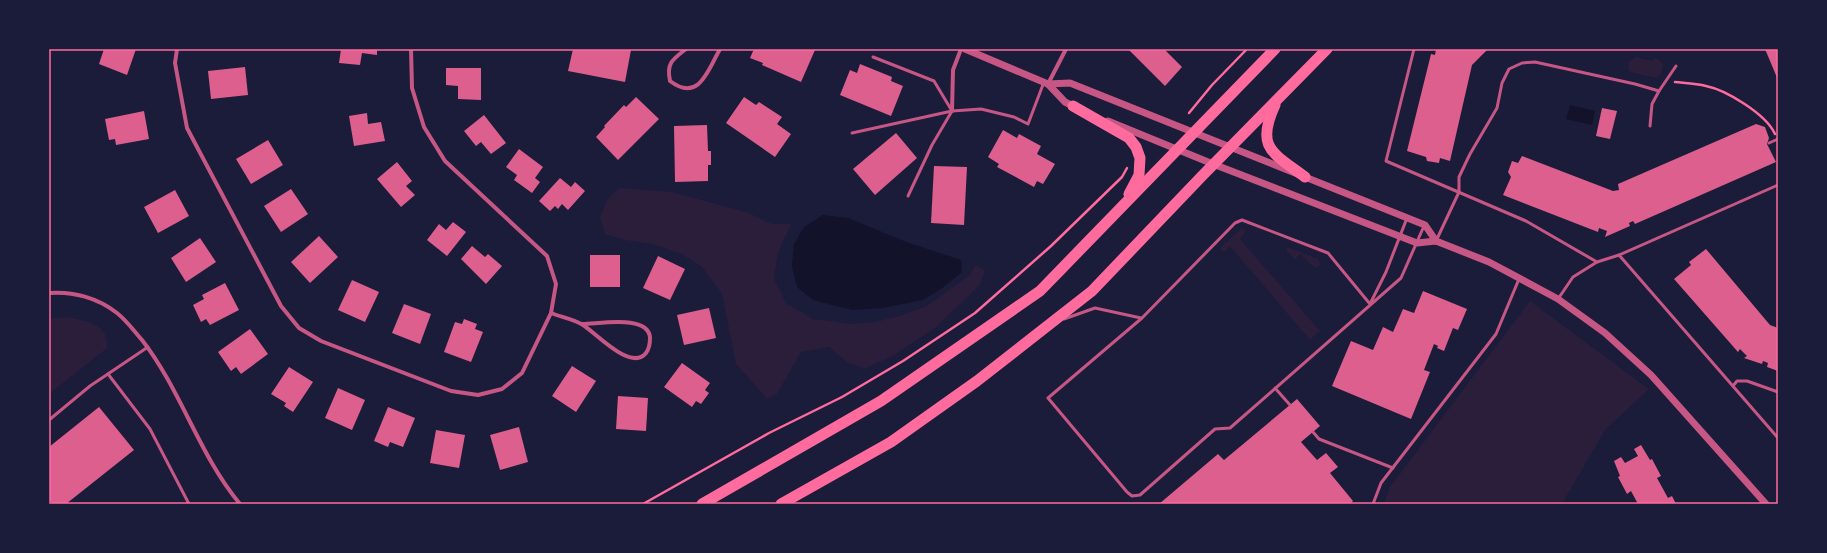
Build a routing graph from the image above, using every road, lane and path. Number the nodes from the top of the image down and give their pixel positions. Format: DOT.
graph roads {
  1 [pos="177,49"];
  2 [pos="411,49"];
  3 [pos="686,49"];
  4 [pos="720,49"];
  5 [pos="961,49"];
  6 [pos="965,49"];
  7 [pos="1066,49"];
  8 [pos="1247,49"];
  9 [pos="1275,49"];
  10 [pos="1327,49"];
  11 [pos="1414,49"];
  12 [pos="873,57"];
  13 [pos="1676,66"];
  14 [pos="1667,81"];
  15 [pos="1046,83"];
  16 [pos="1659,91"];
  17 [pos="1278,98"];
  18 [pos="1073,106"];
  19 [pos="952,111"];
  20 [pos="1189,113"];
  21 [pos="1650,126"];
  22 [pos="1195,133"];
  23 [pos="852,134"];
  24 [pos="1778,139"];
  25 [pos="1769,143"];
  26 [pos="1229,147"];
  27 [pos="1178,150"];
  28 [pos="1213,164"];
  29 [pos="1128,165"];
  30 [pos="1304,177"];
  31 [pos="1778,185"];
  32 [pos="1459,192"];
  33 [pos="908,196"];
  34 [pos="1121,208"];
  35 [pos="1407,218"];
  36 [pos="1425,225"];
  37 [pos="1400,236"];
  38 [pos="1436,241"];
  39 [pos="1417,243"];
  40 [pos="1619,255"];
  41 [pos="1597,262"];
  42 [pos="1520,278"];
  43 [pos="49,293"];
  44 [pos="1558,299"];
  45 [pos="1370,304"];
  46 [pos="551,313"];
  47 [pos="1142,318"];
  48 [pos="582,324"];
  49 [pos="1051,324"];
  50 [pos="148,348"];
  51 [pos="108,374"];
  52 [pos="1733,386"];
  53 [pos="1275,388"];
  54 [pos="1778,392"];
  55 [pos="1290,404"];
  56 [pos="49,420"];
  57 [pos="1313,432"];
  58 [pos="1778,438"];
  59 [pos="1393,468"];
  60 [pos="189,504"];
  61 [pos="240,504"];
  62 [pos="643,504"];
  63 [pos="702,504"];
  64 [pos="781,504"];
  65 [pos="1373,504"];
  66 [pos="1766,504"];
  1 -- 46 [label="street"];
  2 -- 46 [label="street"];
  3 -- 4 [label="street"];
  5 -- 19 [label="street"];
  6 -- 15 [label="street"];
  7 -- 15 [label="street"];
  8 -- 20 [label="path"];
  9 -- 22 [label="highway"];
  10 -- 17 [label="highway"];
  11 -- 32 [label="lane"];
  12 -- 19 [label="lane"];
  13 -- 14 [label="lane"];
  14 -- 16 [label="lane"];
  14 -- 24 [label="path"];
  15 -- 18 [label="street"];
  15 -- 19 [label="lane"];
  15 -- 22 [label="street"];
  16 -- 21 [label="lane"];
  16 -- 32 [label="lane"];
  17 -- 26 [label="highway"];
  17 -- 30 [label="highway"];
  18 -- 27 [label="street"];
  18 -- 34 [label="highway"];
  19 -- 23 [label="lane"];
  19 -- 33 [label="lane"];
  22 -- 26 [label="street"];
  22 -- 27 [label="highway"];
  24 -- 25 [label="lane"];
  26 -- 28 [label="highway"];
  26 -- 30 [label="street"];
  27 -- 28 [label="street"];
  27 -- 34 [label="highway"];
  28 -- 37 [label="street"];
  28 -- 49 [label="highway"];
  29 -- 62 [label="path"];
  30 -- 35 [label="street"];
  31 -- 40 [label="lane"];
  32 -- 38 [label="lane"];
  32 -- 41 [label="lane"];
  34 -- 63 [label="highway"];
  35 -- 36 [label="street"];
  35 -- 37 [label="lane"];
  36 -- 38 [label="street"];
  36 -- 39 [label="lane"];
  37 -- 39 [label="street"];
  37 -- 45 [label="lane"];
  38 -- 39 [label="street"];
  38 -- 42 [label="street"];
  39 -- 45 [label="lane"];
  40 -- 41 [label="lane"];
  40 -- 52 [label="lane"];
  41 -- 44 [label="lane"];
  42 -- 44 [label="street"];
  42 -- 59 [label="lane"];
  43 -- 50 [label="street"];
  44 -- 66 [label="street"];
  45 -- 47 [label="lane"];
  45 -- 53 [label="lane"];
  46 -- 48 [label="street"];
  47 -- 49 [label="lane"];
  47 -- 53 [label="lane"];
  48 -- 48 [label="street"];
  49 -- 64 [label="highway"];
  50 -- 51 [label="lane"];
  50 -- 61 [label="street"];
  51 -- 56 [label="lane"];
  51 -- 60 [label="lane"];
  52 -- 54 [label="lane"];
  52 -- 58 [label="lane"];
  53 -- 55 [label="lane"];
  57 -- 59 [label="lane"];
  59 -- 65 [label="lane"];
}
